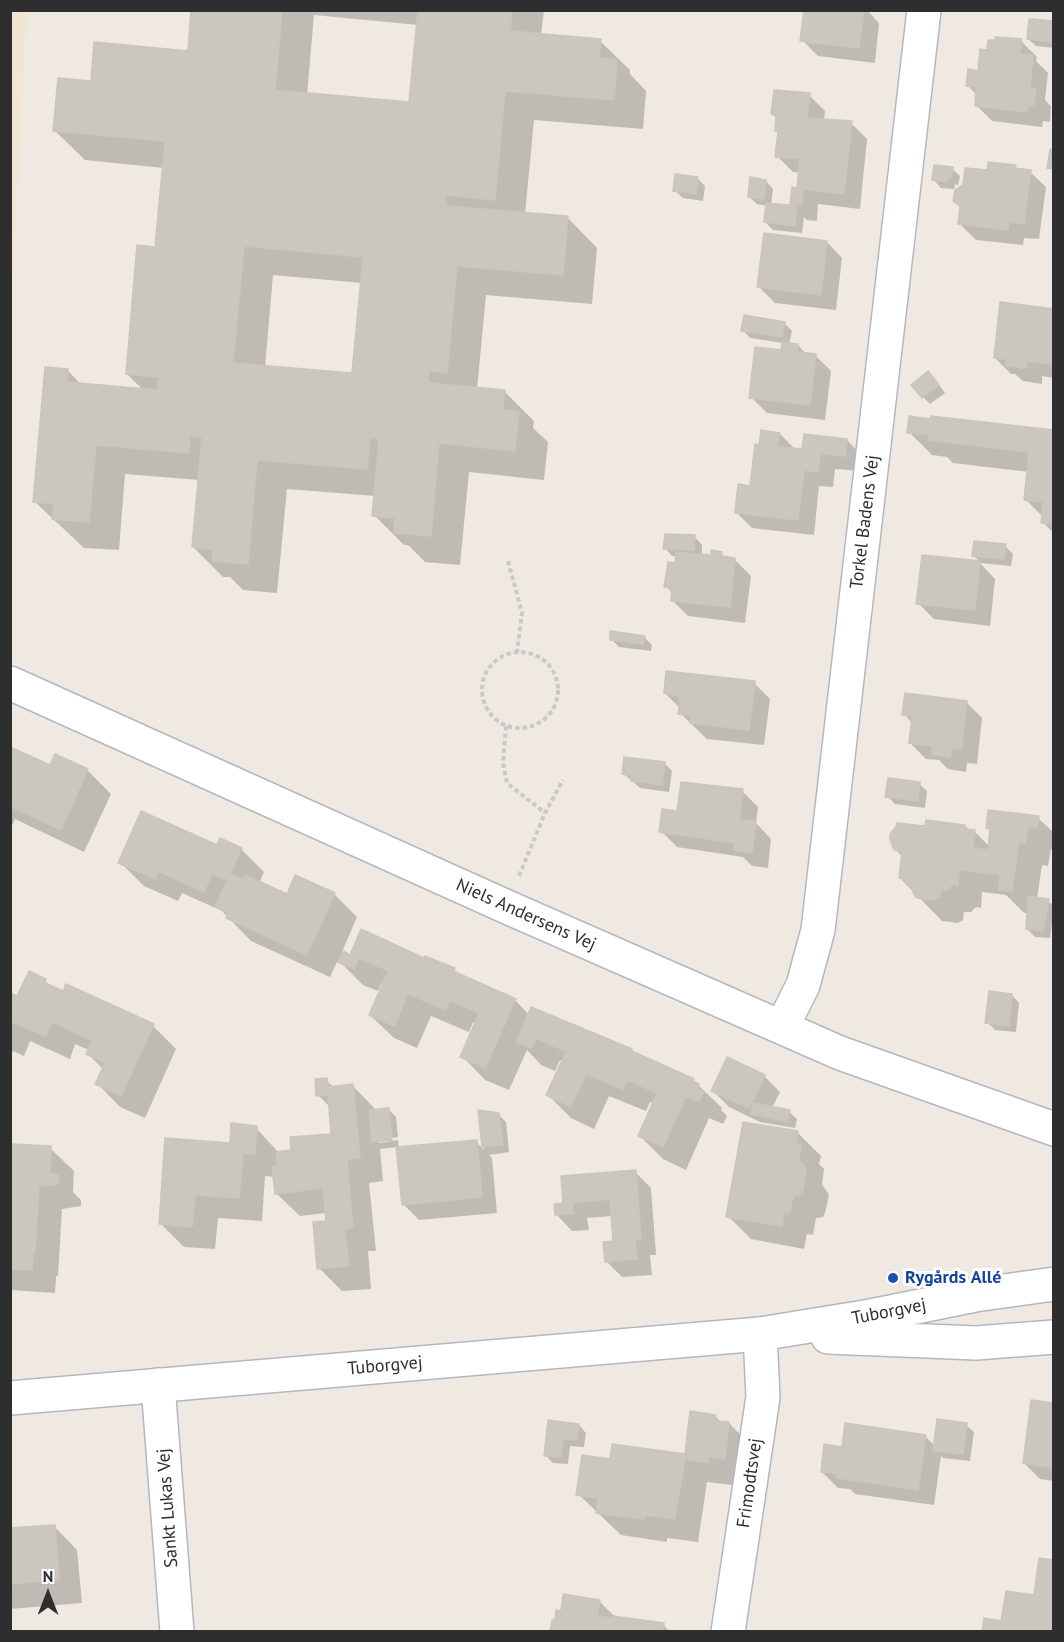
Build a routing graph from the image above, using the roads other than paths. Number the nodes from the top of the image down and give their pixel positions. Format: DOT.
graph roads {
  1 [pos="924,10"];
  2 [pos="10,683"];
  3 [pos="782,1027"];
  4 [pos="1052,1129"];
  5 [pos="1053,1284"];
  6 [pos="760,1334"];
  7 [pos="1053,1337"];
  8 [pos="158,1385"];
  9 [pos="10,1398"];
  10 [pos="177,1632"];
  11 [pos="728,1632"];
  1 -- 3 [label="street, Torkel Badens Vej"];
  2 -- 3 [label="street, Niels Andersens Vej"];
  3 -- 4 [label="street, Niels Andersens Vej"];
  5 -- 6 [label="street, Tuborgvej"];
  6 -- 7 [label="street, Tuborgvej"];
  6 -- 8 [label="street, Tuborgvej"];
  6 -- 11 [label="street, Frimodtsvej"];
  8 -- 9 [label="street, Tuborgvej"];
  8 -- 10 [label="street, Sankt Lukas Vej"];
}
